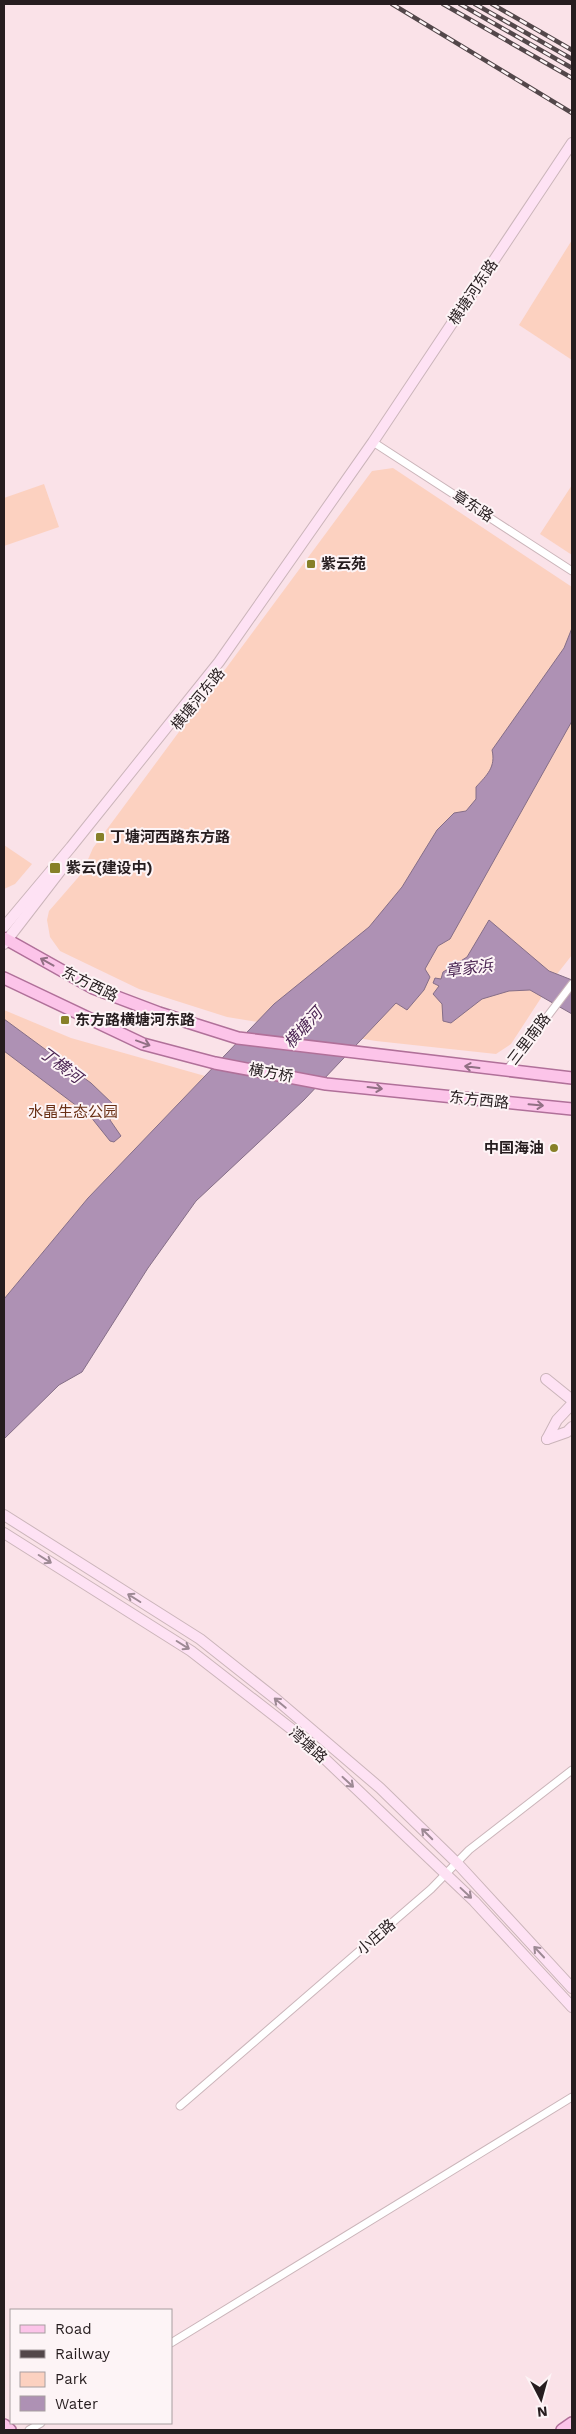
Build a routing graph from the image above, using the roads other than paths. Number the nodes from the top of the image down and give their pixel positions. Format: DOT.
graph roads {
  1 [pos="572,143"];
  2 [pos="373,442"];
  3 [pos="572,571"];
  4 [pos="4,927"];
  5 [pos="5,941"];
  6 [pos="4,978"];
  7 [pos="572,984"];
  8 [pos="238,1038"];
  9 [pos="355,1052"];
  10 [pos="215,1063"];
  11 [pos="506,1071"];
  12 [pos="572,1078"];
  13 [pos="326,1084"];
  14 [pos="572,1108"];
  15 [pos="546,1379"];
  16 [pos="572,1400"];
  17 [pos="572,1404"];
  18 [pos="572,1426"];
  19 [pos="4,1516"];
  20 [pos="4,1533"];
  21 [pos="572,1770"];
  22 [pos="456,1863"];
  23 [pos="446,1874"];
  24 [pos="572,1988"];
  25 [pos="572,2007"];
  26 [pos="572,2097"];
  27 [pos="180,2106"];
  28 [pos="172,2342"];
  29 [pos="572,2423"];
  30 [pos="4,2425"];
  31 [pos="10,2430"];
  32 [pos="562,2430"];
  1 -- 2 [label="street, 横塘河东路"];
  2 -- 3 [label="street, 章东路"];
  2 -- 4 [label="street, 横塘河东路"];
  2 -- 5 [label="street, 横塘河东路"];
  8 -- 5 [label="main road, 东方西路, one-way"];
  6 -- 10 [label="main road, 东方西路, one-way"];
  7 -- 11 [label="street, 三里南路"];
  8 -- 9 [label="main road, 横方桥"];
  11 -- 9 [label="main road, 东方西路, one-way"];
  10 -- 13 [label="main road, 横方桥"];
  11 -- 12 [label="main road, 东方西路"];
  13 -- 14 [label="main road, 东方西路, one-way"];
  15 -- 16 [label="street"];
  17 -- 18 [label="street"];
  22 -- 19 [label="street, one-way"];
  20 -- 23 [label="street, 湾塘路, one-way"];
  21 -- 22 [label="street, 小庄路"];
  22 -- 23 [label="street, 小庄路"];
  24 -- 22 [label="street, one-way"];
  23 -- 25 [label="street, 湾塘路, one-way"];
  23 -- 27 [label="street, 小庄路"];
  26 -- 28 [label="street"];
  29 -- 32 [label="main road"];
  30 -- 31 [label="main road"];
}
